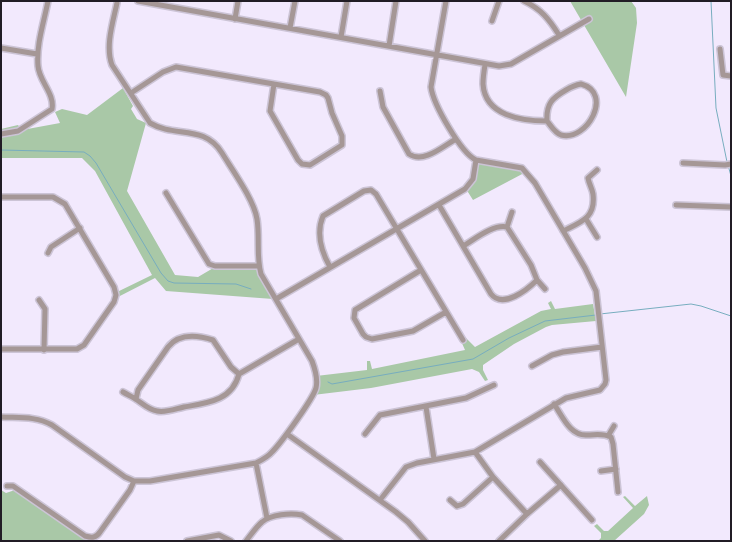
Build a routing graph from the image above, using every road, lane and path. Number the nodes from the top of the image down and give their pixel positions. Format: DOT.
graph roads {
  1 [pos="48,1"];
  2 [pos="138,1"];
  3 [pos="238,1"];
  4 [pos="295,1"];
  5 [pos="347,1"];
  6 [pos="396,1"];
  7 [pos="446,1"];
  8 [pos="499,1"];
  9 [pos="524,1"];
  10 [pos="117,2"];
  11 [pos="235,18"];
  12 [pos="589,19"];
  13 [pos="492,21"];
  14 [pos="290,28"];
  15 [pos="559,35"];
  16 [pos="341,37"];
  17 [pos="389,46"];
  18 [pos="1,48"];
  19 [pos="720,49"];
  20 [pos="37,54"];
  21 [pos="436,54"];
  22 [pos="485,64"];
  23 [pos="731,76"];
  24 [pos="274,84"];
  25 [pos="380,91"];
  26 [pos="130,93"];
  27 [pos="547,121"];
  28 [pos="1,134"];
  29 [pos="456,139"];
  30 [pos="476,160"];
  31 [pos="683,163"];
  32 [pos="728,164"];
  33 [pos="597,170"];
  34 [pos="166,193"];
  35 [pos="1,197"];
  36 [pos="439,205"];
  37 [pos="676,205"];
  38 [pos="731,207"];
  39 [pos="512,212"];
  40 [pos="586,219"];
  41 [pos="507,227"];
  42 [pos="80,228"];
  43 [pos="397,229"];
  44 [pos="563,232"];
  45 [pos="597,237"];
  46 [pos="463,246"];
  47 [pos="48,253"];
  48 [pos="259,266"];
  49 [pos="330,267"];
  50 [pos="421,270"];
  51 [pos="537,280"];
  52 [pos="545,289"];
  53 [pos="276,299"];
  54 [pos="40,300"];
  55 [pos="446,312"];
  56 [pos="299,339"];
  57 [pos="464,340"];
  58 [pos="602,347"];
  59 [pos="1,350"];
  60 [pos="44,350"];
  61 [pos="532,366"];
  62 [pos="239,374"];
  63 [pos="494,384"];
  64 [pos="123,392"];
  65 [pos="136,399"];
  66 [pos="554,404"];
  67 [pos="426,407"];
  68 [pos="1,417"];
  69 [pos="614,426"];
  70 [pos="287,434"];
  71 [pos="365,434"];
  72 [pos="608,436"];
  73 [pos="475,452"];
  74 [pos="434,459"];
  75 [pos="540,462"];
  76 [pos="256,463"];
  77 [pos="616,469"];
  78 [pos="602,471"];
  79 [pos="493,478"];
  80 [pos="134,482"];
  81 [pos="561,485"];
  82 [pos="7,486"];
  83 [pos="618,492"];
  84 [pos="380,500"];
  85 [pos="450,500"];
  86 [pos="527,514"];
  87 [pos="268,518"];
  88 [pos="592,520"];
  89 [pos="504,536"];
  90 [pos="187,541"];
  91 [pos="231,541"];
  92 [pos="246,541"];
  93 [pos="340,541"];
  94 [pos="425,541"];
  95 [pos="499,541"];
  96 [pos="509,541"];
  1 -- 20 [label="street"];
  2 -- 11 [label="street"];
  3 -- 11 [label="street"];
  4 -- 14 [label="street"];
  5 -- 16 [label="street"];
  6 -- 17 [label="street"];
  7 -- 21 [label="street"];
  8 -- 13 [label="street"];
  9 -- 15 [label="street"];
  10 -- 26 [label="street"];
  11 -- 14 [label="street"];
  12 -- 15 [label="street"];
  14 -- 16 [label="street"];
  15 -- 22 [label="street"];
  16 -- 17 [label="street"];
  17 -- 21 [label="street"];
  18 -- 20 [label="street"];
  19 -- 23 [label="street"];
  20 -- 28 [label="street"];
  21 -- 22 [label="street"];
  21 -- 29 [label="street"];
  22 -- 27 [label="street"];
  24 -- 24 [label="street"];
  24 -- 26 [label="street"];
  25 -- 29 [label="street"];
  26 -- 48 [label="street"];
  27 -- 27 [label="street"];
  29 -- 30 [label="street"];
  30 -- 36 [label="street"];
  30 -- 44 [label="street"];
  31 -- 32 [label="street"];
  33 -- 40 [label="street"];
  34 -- 48 [label="street"];
  35 -- 42 [label="street"];
  36 -- 43 [label="street"];
  36 -- 46 [label="street"];
  37 -- 38 [label="street"];
  39 -- 41 [label="street"];
  40 -- 44 [label="street"];
  40 -- 45 [label="street"];
  41 -- 46 [label="street"];
  41 -- 51 [label="street"];
  42 -- 47 [label="street"];
  42 -- 60 [label="street"];
  43 -- 49 [label="street"];
  43 -- 49 [label="street"];
  43 -- 50 [label="street"];
  44 -- 58 [label="street"];
  46 -- 51 [label="street"];
  48 -- 53 [label="street"];
  49 -- 53 [label="street"];
  50 -- 55 [label="street"];
  50 -- 55 [label="street"];
  51 -- 52 [label="street"];
  53 -- 56 [label="street"];
  54 -- 60 [label="street"];
  55 -- 57 [label="street"];
  56 -- 62 [label="street"];
  56 -- 70 [label="street"];
  58 -- 61 [label="street"];
  58 -- 66 [label="street"];
  59 -- 60 [label="street"];
  62 -- 65 [label="street"];
  62 -- 65 [label="street"];
  63 -- 67 [label="street"];
  64 -- 65 [label="street"];
  66 -- 72 [label="street"];
  66 -- 73 [label="street"];
  67 -- 71 [label="street"];
  67 -- 74 [label="street"];
  68 -- 80 [label="street"];
  69 -- 72 [label="street"];
  70 -- 76 [label="street"];
  70 -- 84 [label="street"];
  72 -- 77 [label="street"];
  73 -- 74 [label="street"];
  73 -- 79 [label="street"];
  74 -- 84 [label="street"];
  75 -- 81 [label="street"];
  76 -- 80 [label="street"];
  76 -- 87 [label="street"];
  77 -- 78 [label="street"];
  77 -- 83 [label="street"];
  79 -- 85 [label="street"];
  79 -- 86 [label="street"];
  80 -- 82 [label="street"];
  81 -- 86 [label="street"];
  81 -- 88 [label="street"];
  84 -- 94 [label="street"];
  86 -- 89 [label="street"];
  87 -- 92 [label="street"];
  87 -- 93 [label="street"];
  89 -- 95 [label="street"];
  89 -- 96 [label="street"];
  90 -- 91 [label="street"];
}
